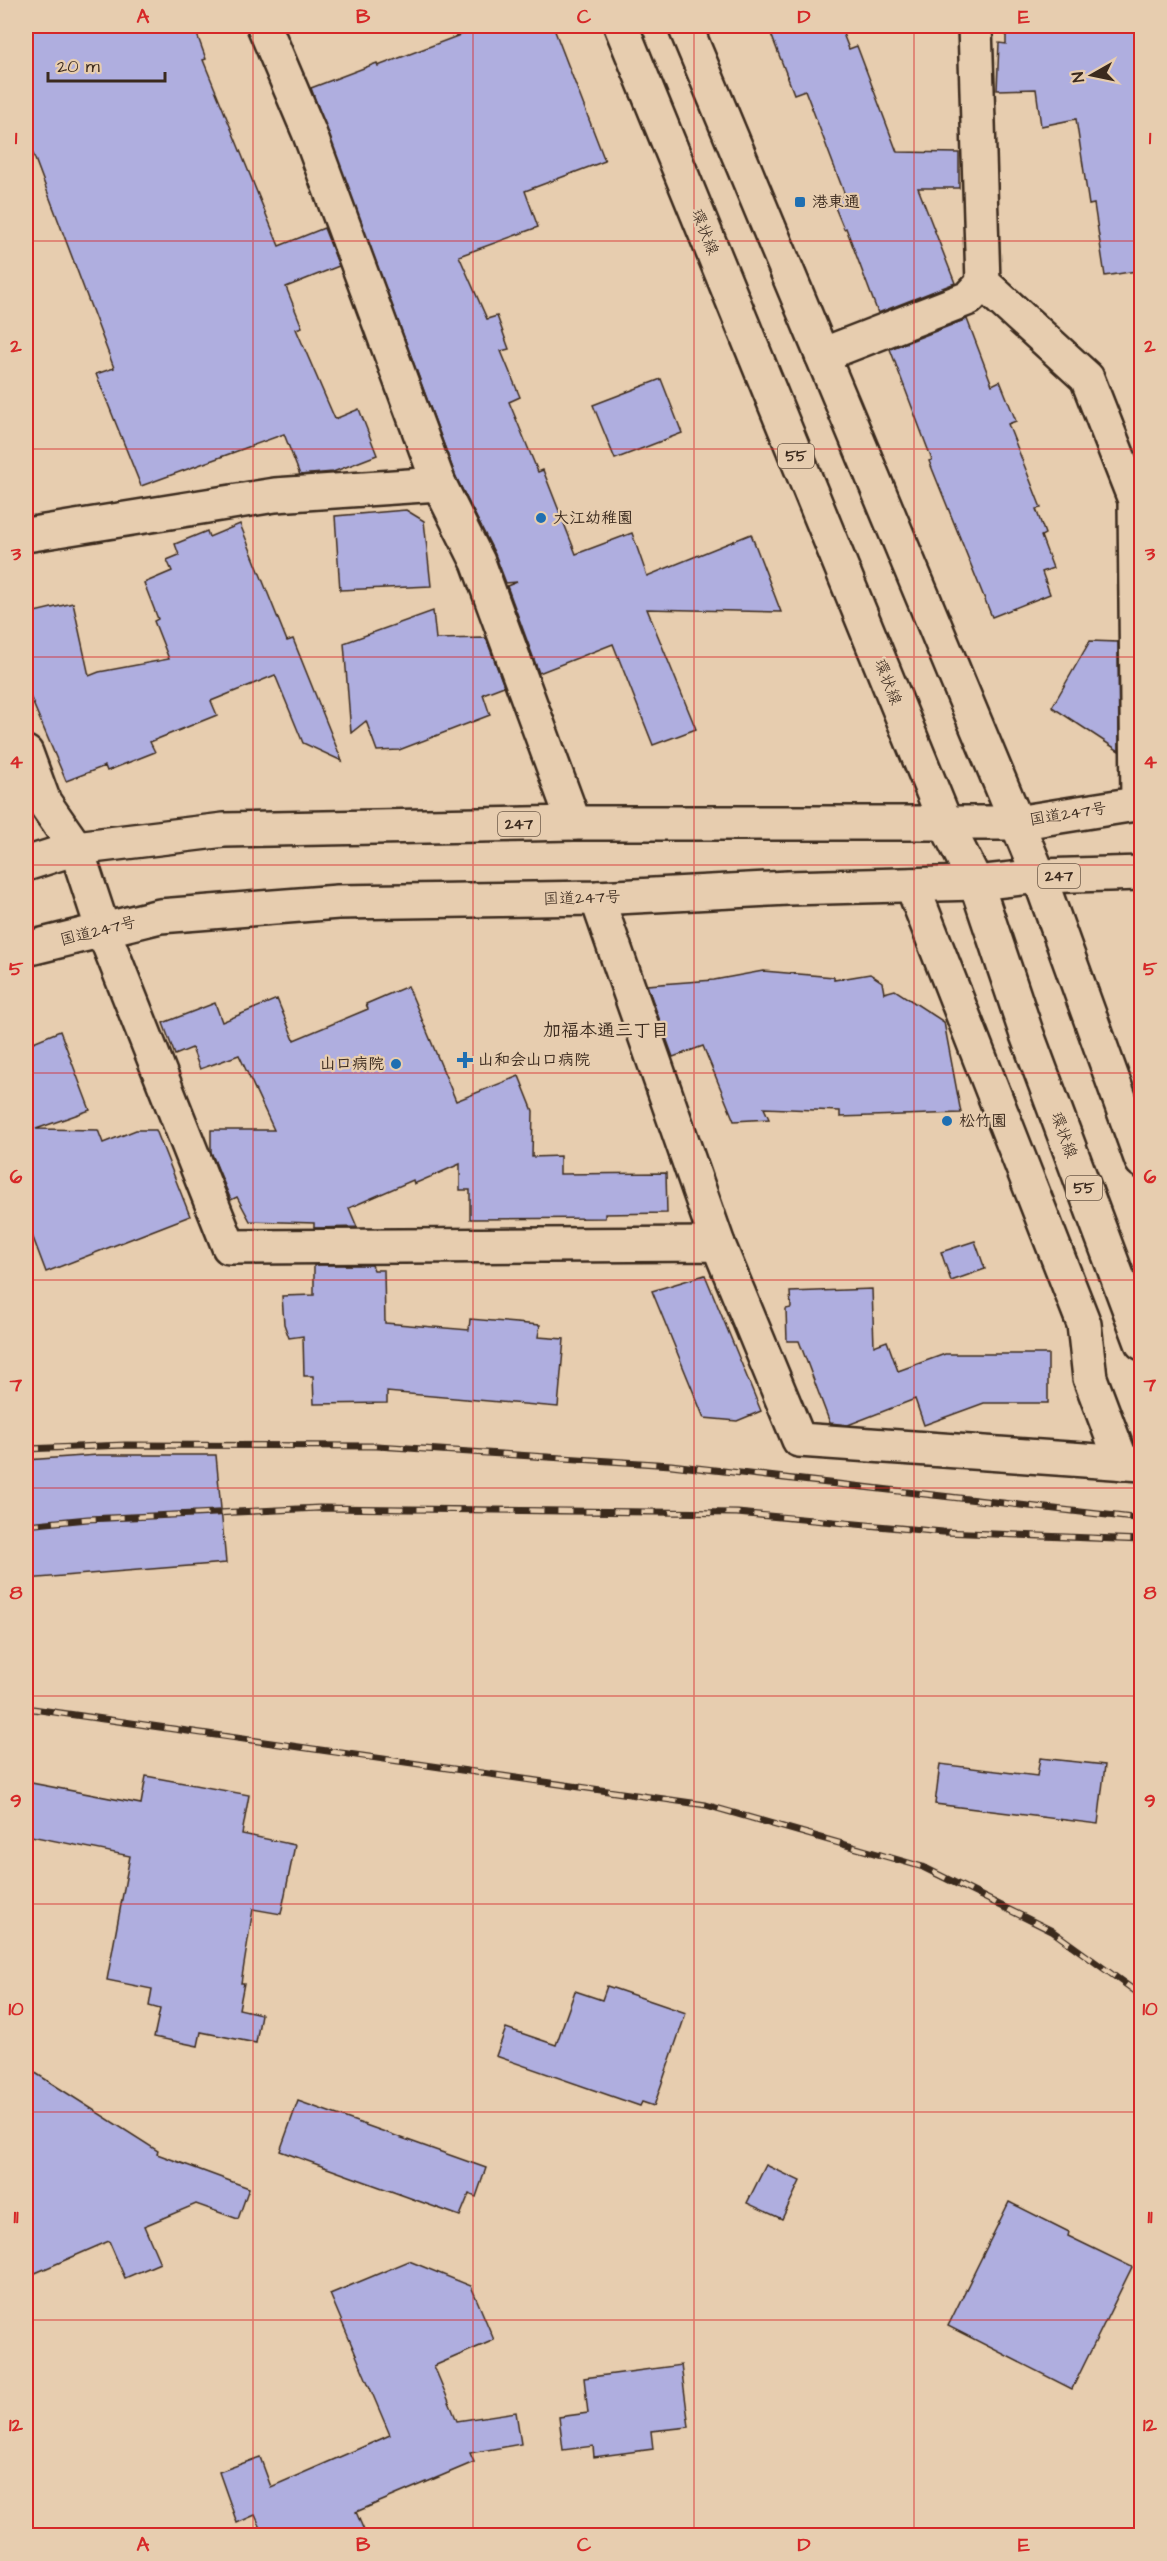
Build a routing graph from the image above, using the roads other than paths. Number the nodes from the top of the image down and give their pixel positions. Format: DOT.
graph roads {
  1 [pos="264,26"];
  2 [pos="621,26"];
  3 [pos="685,26"];
  4 [pos="975,26"];
  5 [pos="983,283"];
  6 [pos="822,355"];
  7 [pos="439,484"];
  8 [pos="26,535"];
  9 [pos="26,753"];
  10 [pos="1140,803"];
  11 [pos="574,823"];
  12 [pos="1016,823"];
  13 [pos="946,824"];
  14 [pos="76,848"];
  15 [pos="26,864"];
  16 [pos="1142,873"];
  17 [pos="1040,876"];
  18 [pos="976,883"];
  19 [pos="912,885"];
  20 [pos="597,898"];
  21 [pos="102,930"];
  22 [pos="26,949"];
  23 [pos="1142,1161"];
  24 [pos="718,1244"];
  25 [pos="1142,1343"];
  26 [pos="1132,1463"];
  1 -- 7 [label="main road"];
  2 -- 13 [label="main road, 環状線 / 55"];
  3 -- 6 [label="main road"];
  4 -- 5 [label="main road"];
  5 -- 6 [label="main road"];
  5 -- 10 [label="main road"];
  6 -- 12 [label="main road"];
  7 -- 8 [label="main road"];
  7 -- 11 [label="main road"];
  9 -- 14 [label="main road"];
  10 -- 12 [label="main road, 国道247号 / 247"];
  11 -- 13 [label="main road, 国道247号 / 247"];
  11 -- 14 [label="main road, 国道247号 / 247"];
  12 -- 13 [label="main road, 国道247号 / 247"];
  12 -- 17 [label="main road"];
  13 -- 18 [label="main road, 環状線 / 55"];
  14 -- 15 [label="main road, 国道247号 / 247"];
  14 -- 21 [label="main road"];
  16 -- 17 [label="main road, 国道247号 / 247"];
  17 -- 18 [label="main road, 国道247号 / 247"];
  17 -- 23 [label="main road"];
  18 -- 19 [label="main road, 国道247号 / 247"];
  18 -- 25 [label="main road, 環状線 / 55"];
  19 -- 20 [label="main road, 国道247号 / 247"];
  19 -- 26 [label="main road"];
  20 -- 21 [label="main road, 国道247号 / 247"];
  20 -- 24 [label="main road"];
  21 -- 22 [label="main road, 国道247号 / 247"];
  21 -- 24 [label="main road"];
  24 -- 26 [label="main road"];
}
